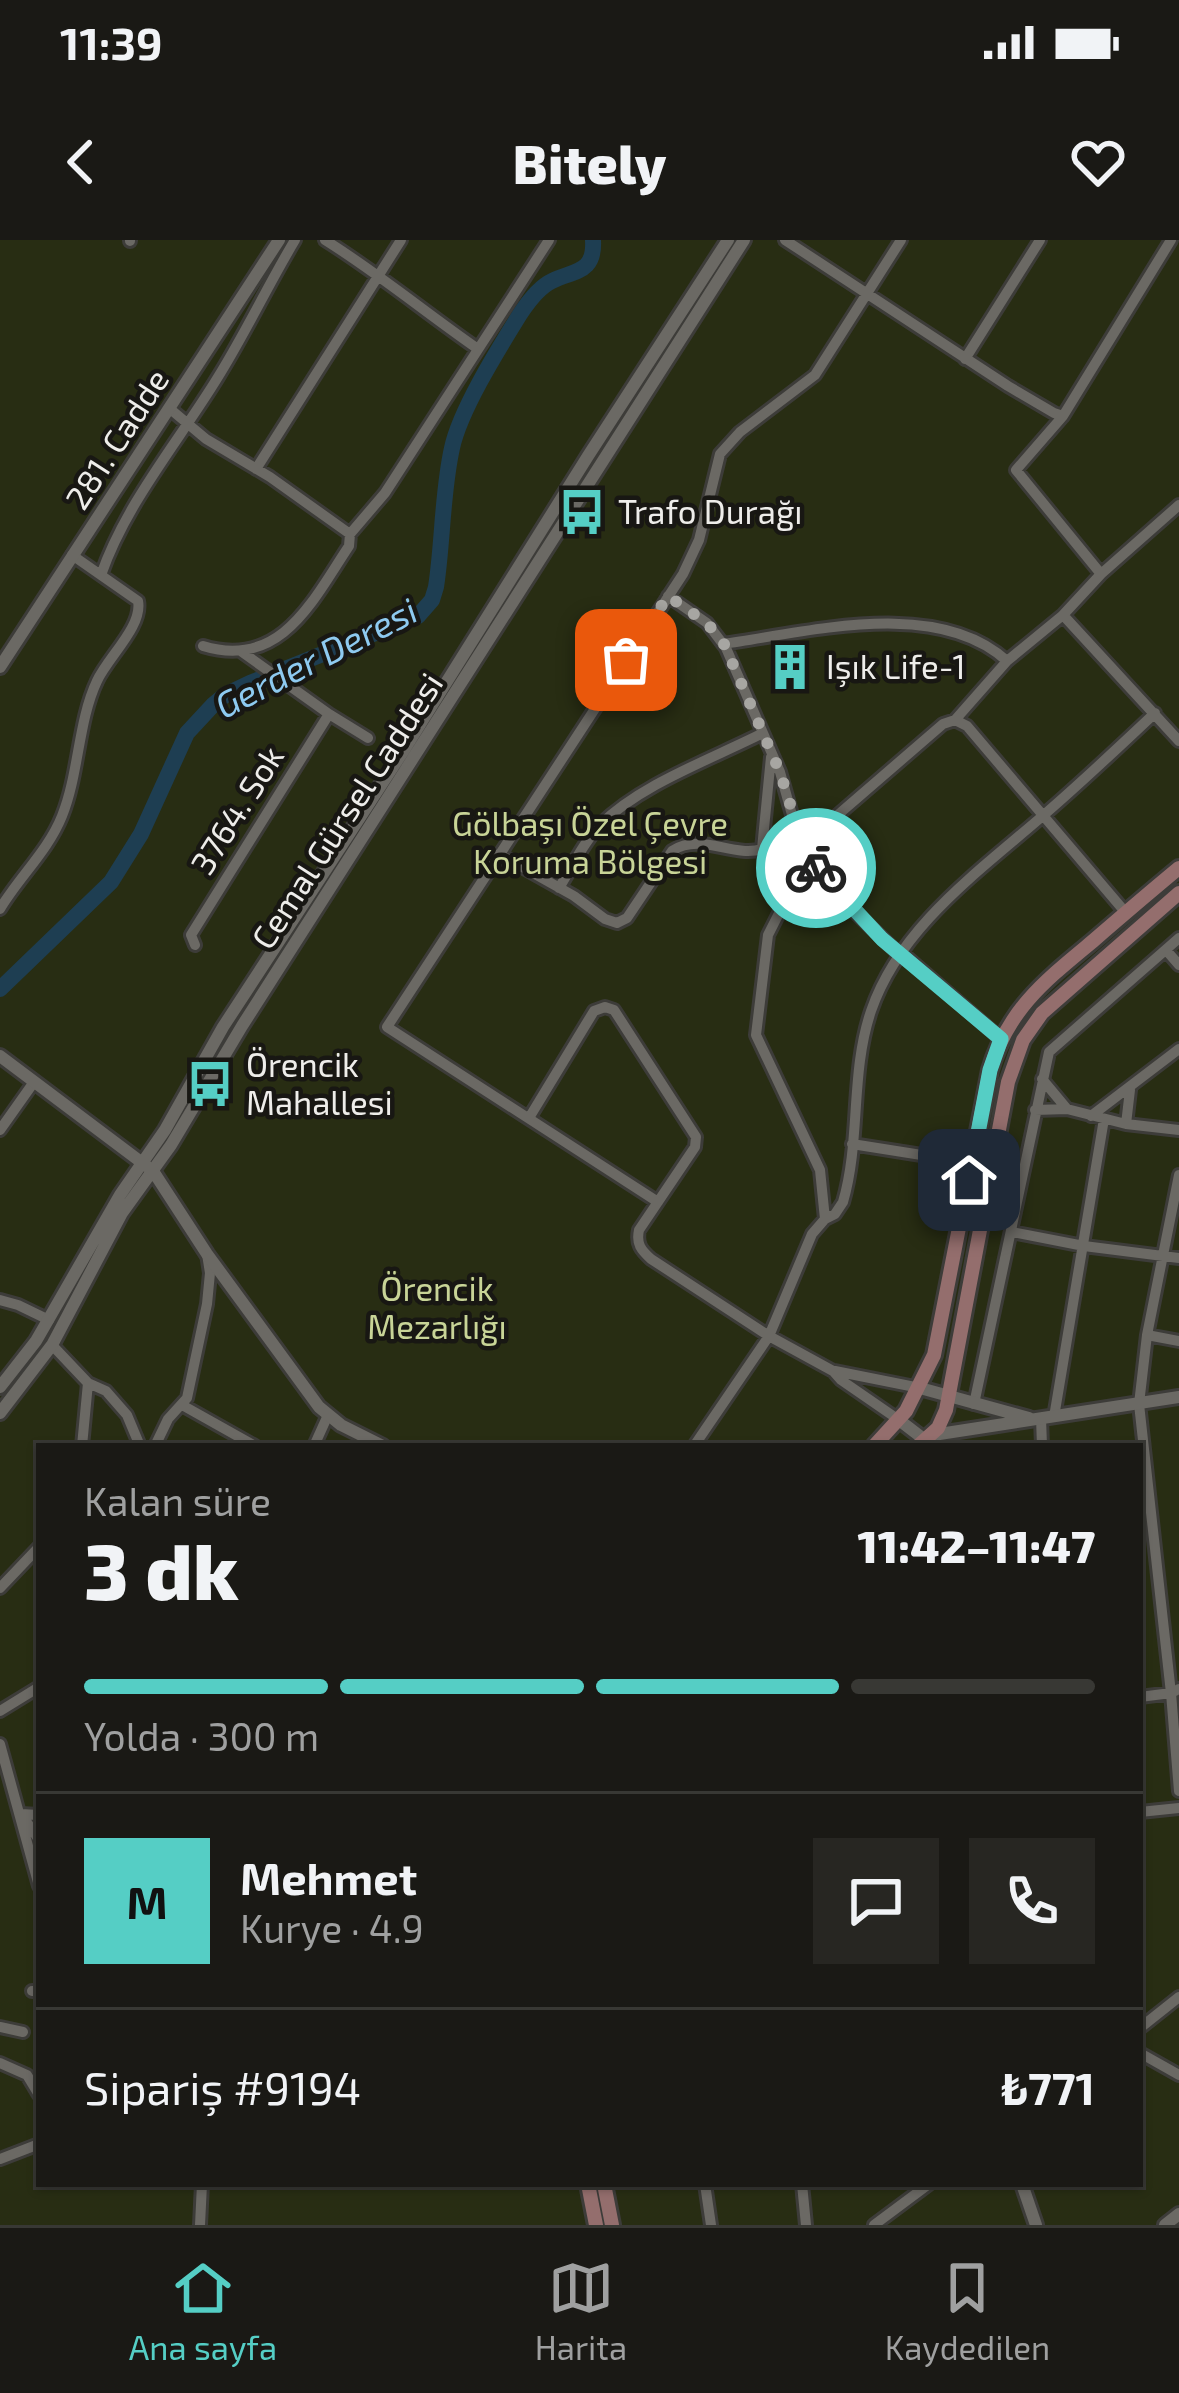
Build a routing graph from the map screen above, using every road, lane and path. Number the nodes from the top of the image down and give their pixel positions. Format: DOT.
graph roads {
  1 [pos="279,240"];
  2 [pos="295,240"];
  3 [pos="325,240"];
  4 [pos="401,240"];
  5 [pos="549,240"];
  6 [pos="728,240"];
  7 [pos="744,240"];
  8 [pos="785,240"];
  9 [pos="902,240"];
  10 [pos="1040,240"];
  11 [pos="1172,240"];
  12 [pos="380,274"];
  13 [pos="868,293"];
  14 [pos="478,349"];
  15 [pos="965,358"];
  16 [pos="169,408"];
  17 [pos="1064,416"];
  18 [pos="187,423"];
  19 [pos="256,469"];
  20 [pos="1179,505"];
  21 [pos="350,534"];
  22 [pos="72,555"];
  23 [pos="1101,574"];
  24 [pos="101,575"];
  25 [pos="668,596"];
  26 [pos="1063,615"];
  27 [pos="724,644"];
  28 [pos="203,646"];
  29 [pos="241,651"];
  30 [pos="1007,661"];
  31 [pos="0,667"];
  32 [pos="1155,713"];
  33 [pos="329,714"];
  34 [pos="955,720"];
  35 [pos="764,733"];
  36 [pos="368,738"];
  37 [pos="1179,741"];
  38 [pos="772,754"];
  39 [pos="1043,816"];
  40 [pos="805,850"];
  41 [pos="499,854"];
  42 [pos="1179,868"];
  43 [pos="559,888"];
  44 [pos="1179,893"];
  45 [pos="0,909"];
  46 [pos="1126,913"];
  47 [pos="1179,938"];
  48 [pos="193,940"];
  49 [pos="1166,950"];
  50 [pos="901,954"];
  51 [pos="1179,965"];
  52 [pos="1001,1039"];
  53 [pos="1179,1049"];
  54 [pos="0,1057"];
  55 [pos="1042,1078"];
  56 [pos="34,1082"];
  57 [pos="1130,1090"];
  58 [pos="1066,1109"];
  59 [pos="1035,1110"];
  60 [pos="529,1118"];
  61 [pos="1098,1118"];
  62 [pos="1126,1124"];
  63 [pos="0,1130"];
  64 [pos="1179,1130"];
  65 [pos="852,1144"];
  66 [pos="972,1162"];
  67 [pos="148,1167"];
  68 [pos="1179,1175"];
  69 [pos="658,1202"];
  70 [pos="825,1219"];
  71 [pos="1012,1232"];
  72 [pos="1084,1246"];
  73 [pos="207,1254"];
  74 [pos="1162,1255"];
  75 [pos="1179,1258"];
  76 [pos="0,1300"];
  77 [pos="49,1320"];
  78 [pos="1147,1335"];
  79 [pos="769,1336"];
  80 [pos="1179,1341"];
  81 [pos="52,1345"];
  82 [pos="833,1371"];
  83 [pos="88,1383"];
  84 [pos="0,1387"];
  85 [pos="920,1388"];
  86 [pos="949,1397"];
  87 [pos="1179,1397"];
  88 [pos="974,1404"];
  89 [pos="1138,1404"];
  90 [pos="182,1405"];
  91 [pos="0,1413"];
  92 [pos="127,1415"];
  93 [pos="328,1415"];
  94 [pos="1042,1418"];
  95 [pos="899,1420"];
  96 [pos="162,1429"];
  97 [pos="925,1442"];
  98 [pos="82,1443"];
  99 [pos="139,1443"];
  100 [pos="155,1443"];
  101 [pos="250,1443"];
  102 [pos="315,1443"];
  103 [pos="377,1443"];
  104 [pos="696,1443"];
  105 [pos="877,1443"];
  106 [pos="1042,1443"];
  107 [pos="36,1551"];
  108 [pos="22,1567"];
  109 [pos="36,1573"];
  110 [pos="0,1588"];
  111 [pos="36,1689"];
  112 [pos="1175,1691"];
  113 [pos="1143,1696"];
  114 [pos="0,1712"];
  115 [pos="0,1744"];
  116 [pos="1179,1791"];
  117 [pos="1179,1808"];
  118 [pos="1143,1812"];
  119 [pos="21,1814"];
  120 [pos="36,1815"];
  121 [pos="36,1836"];
  122 [pos="36,1874"];
  123 [pos="1179,1997"];
  124 [pos="1143,2026"];
  125 [pos="0,2027"];
  126 [pos="23,2032"];
  127 [pos="1143,2055"];
  128 [pos="0,2063"];
  129 [pos="1179,2075"];
  130 [pos="36,2090"];
  131 [pos="36,2145"];
  132 [pos="0,2159"];
  133 [pos="202,2187"];
  134 [pos="589,2187"];
  135 [pos="605,2187"];
  136 [pos="705,2187"];
  137 [pos="802,2187"];
  138 [pos="1023,2187"];
  139 [pos="910,2191"];
  140 [pos="1179,2214"];
  141 [pos="200,2225"];
  142 [pos="596,2225"];
  143 [pos="612,2225"];
  144 [pos="711,2225"];
  145 [pos="806,2225"];
  146 [pos="874,2225"];
  147 [pos="1036,2225"];
  148 [pos="1165,2225"];
  1 -- 16 [label="street, 281. Cadde"];
  2 -- 18 [label="street"];
  3 -- 12 [label="street"];
  4 -- 12 [label="street"];
  5 -- 14 [label="street"];
  6 -- 67 [label="street, Cemal Gürsel Caddesi"];
  7 -- 67 [label="street, Cemal Gürsel Caddesi"];
  8 -- 13 [label="street"];
  9 -- 13 [label="street"];
  10 -- 15 [label="street"];
  11 -- 17 [label="street"];
  12 -- 14 [label="street"];
  12 -- 19 [label="street"];
  13 -- 15 [label="street"];
  13 -- 25 [label="street"];
  14 -- 21 [label="street"];
  15 -- 17 [label="street"];
  16 -- 18 [label="street"];
  16 -- 22 [label="street, 281. Cadde"];
  17 -- 23 [label="street"];
  18 -- 19 [label="street"];
  18 -- 24 [label="street"];
  19 -- 21 [label="street"];
  20 -- 23 [label="street"];
  21 -- 29 [label="street"];
  22 -- 24 [label="street"];
  22 -- 31 [label="street, 281. Cadde"];
  23 -- 26 [label="street"];
  24 -- 45 [label="street"];
  25 -- 27 [label="street"];
  25 -- 41 [label="street"];
  26 -- 30 [label="street"];
  26 -- 32 [label="street"];
  27 -- 30 [label="street"];
  27 -- 35 [label="street"];
  28 -- 29 [label="street"];
  29 -- 33 [label="street"];
  30 -- 34 [label="street"];
  32 -- 37 [label="street"];
  32 -- 39 [label="street"];
  33 -- 36 [label="street"];
  33 -- 48 [label="street, 3764. Sok"];
  34 -- 39 [label="street"];
  34 -- 40 [label="street"];
  35 -- 38 [label="street"];
  35 -- 43 [label="street"];
  38 -- 40 [label="street"];
  38 -- 43 [label="street"];
  39 -- 46 [label="street"];
  39 -- 50 [label="street"];
  40 -- 50 [label="street"];
  40 -- 70 [label="street"];
  41 -- 43 [label="street"];
  41 -- 60 [label="street"];
  42 -- 46 [label="main road"];
  44 -- 86 [label="main road"];
  46 -- 52 [label="main road"];
  47 -- 49 [label="street"];
  49 -- 51 [label="street"];
  49 -- 55 [label="street"];
  50 -- 52 [label="street"];
  50 -- 65 [label="street"];
  52 -- 66 [label="main road"];
  53 -- 57 [label="street"];
  54 -- 56 [label="street"];
  55 -- 58 [label="street"];
  55 -- 59 [label="street"];
  56 -- 63 [label="street"];
  56 -- 67 [label="street"];
  57 -- 61 [label="street"];
  57 -- 62 [label="street"];
  58 -- 59 [label="street"];
  58 -- 61 [label="street"];
  59 -- 71 [label="street"];
  60 -- 69 [label="street"];
  60 -- 69 [label="street"];
  61 -- 62 [label="street"];
  61 -- 72 [label="street"];
  62 -- 64 [label="street"];
  65 -- 66 [label="street"];
  65 -- 70 [label="street"];
  66 -- 85 [label="main road"];
  67 -- 73 [label="street"];
  67 -- 77 [label="street, Cemal Gürsel Caddesi"];
  67 -- 81 [label="street, Cemal Gürsel Caddesi"];
  68 -- 74 [label="street"];
  69 -- 79 [label="street"];
  70 -- 79 [label="street"];
  71 -- 72 [label="street"];
  71 -- 88 [label="street"];
  72 -- 74 [label="street"];
  72 -- 94 [label="street"];
  73 -- 90 [label="street"];
  73 -- 93 [label="street"];
  74 -- 75 [label="street"];
  74 -- 78 [label="street"];
  76 -- 77 [label="street"];
  77 -- 84 [label="street, Cemal Gürsel Caddesi"];
  78 -- 80 [label="street"];
  78 -- 89 [label="street"];
  79 -- 82 [label="street"];
  79 -- 104 [label="street"];
  81 -- 83 [label="street"];
  81 -- 91 [label="street, Cemal Gürsel Caddesi"];
  82 -- 85 [label="street"];
  82 -- 95 [label="street"];
  83 -- 92 [label="street"];
  83 -- 98 [label="street"];
  85 -- 86 [label="street"];
  85 -- 95 [label="main road"];
  86 -- 88 [label="street"];
  86 -- 97 [label="main road"];
  87 -- 89 [label="street"];
  88 -- 94 [label="street"];
  89 -- 94 [label="street"];
  89 -- 112 [label="street"];
  90 -- 96 [label="street"];
  90 -- 101 [label="street"];
  92 -- 96 [label="street"];
  92 -- 99 [label="street"];
  93 -- 102 [label="street"];
  93 -- 103 [label="street"];
  94 -- 97 [label="street"];
  94 -- 106 [label="street"];
  95 -- 97 [label="street"];
  95 -- 105 [label="main road"];
  96 -- 100 [label="street"];
  107 -- 108 [label="street"];
  108 -- 109 [label="street"];
  108 -- 110 [label="street"];
  111 -- 114 [label="street"];
  112 -- 113 [label="street"];
  112 -- 116 [label="street"];
  115 -- 119 [label="street"];
  117 -- 118 [label="street"];
  119 -- 120 [label="street"];
  119 -- 121 [label="street"];
  119 -- 122 [label="street"];
  123 -- 124 [label="street"];
  125 -- 126 [label="street"];
  127 -- 129 [label="street"];
  128 -- 130 [label="street"];
  131 -- 132 [label="street"];
  133 -- 141 [label="street"];
  134 -- 142 [label="main road"];
  135 -- 143 [label="main road"];
  136 -- 144 [label="street"];
  137 -- 145 [label="street"];
  138 -- 147 [label="street"];
  139 -- 146 [label="street"];
  140 -- 148 [label="street"];
}
